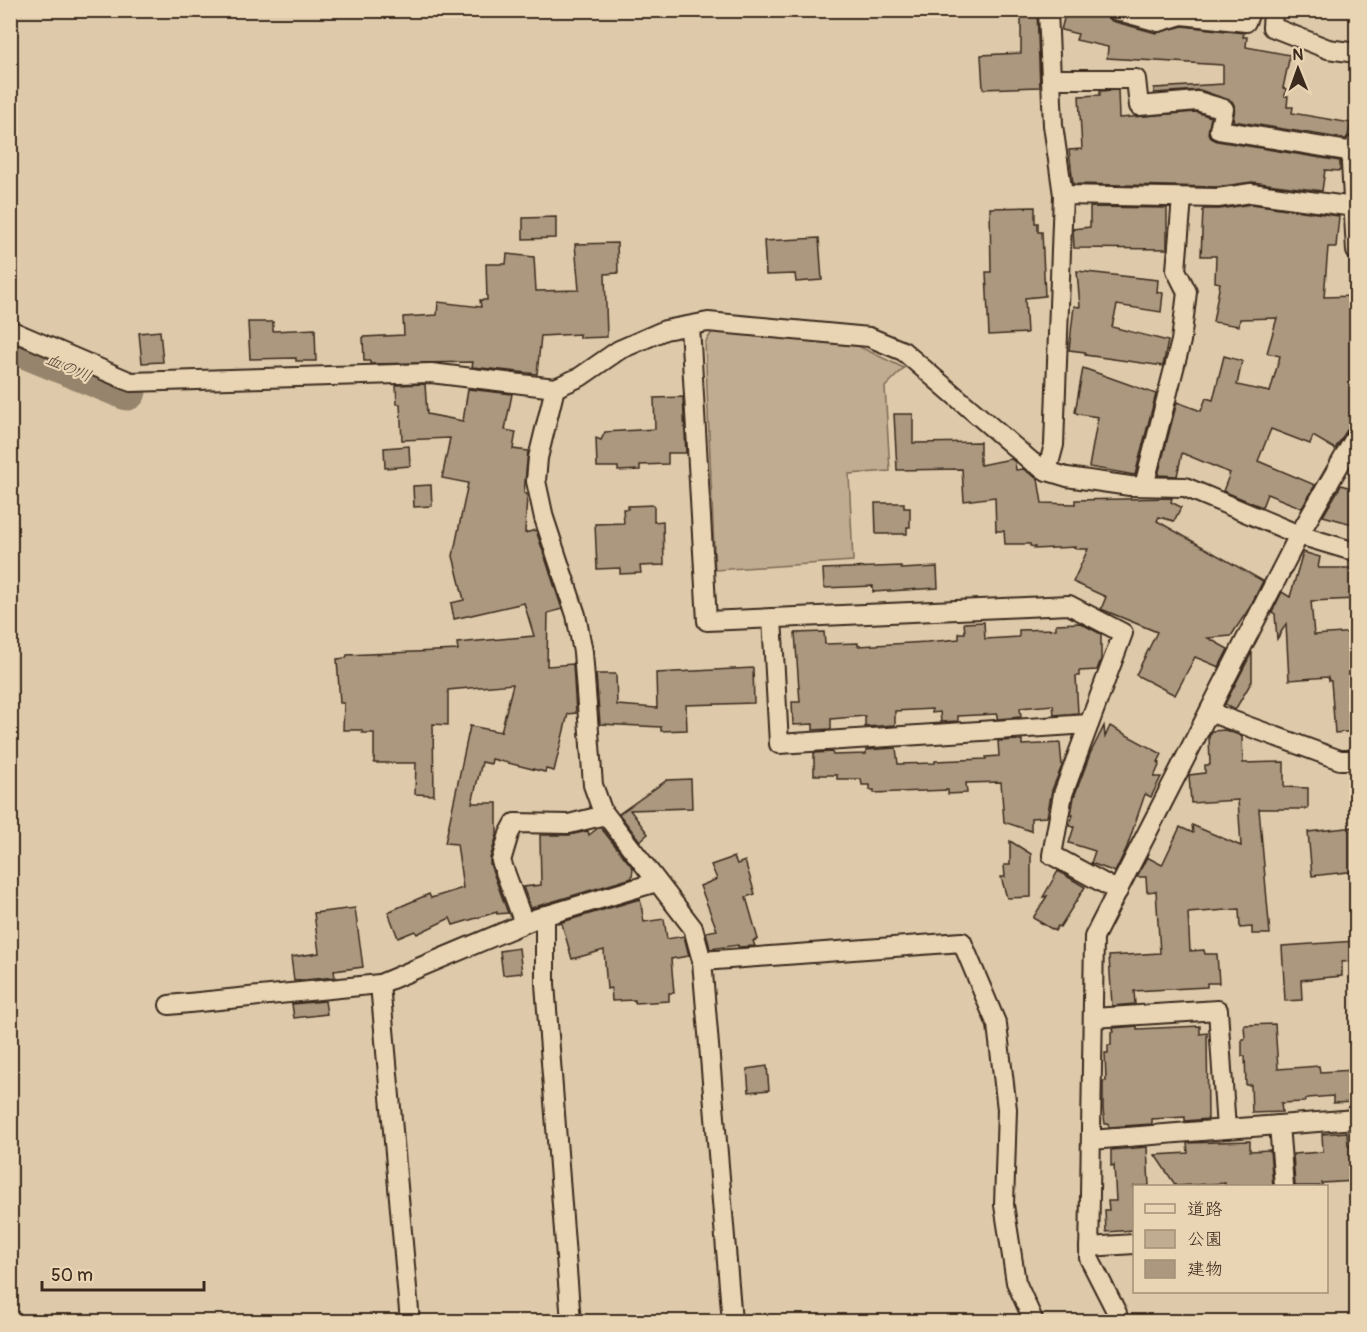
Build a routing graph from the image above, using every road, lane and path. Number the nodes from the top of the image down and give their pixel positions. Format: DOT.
graph roads {
  1 [pos="1048,10"];
  2 [pos="1115,10"];
  3 [pos="1249,16"];
  4 [pos="1273,19"];
  5 [pos="1356,53"];
  6 [pos="1051,79"];
  7 [pos="1355,148"];
  8 [pos="1063,195"];
  9 [pos="1182,198"];
  10 [pos="1354,207"];
  11 [pos="1356,251"];
  12 [pos="690,326"];
  13 [pos="10,330"];
  14 [pos="555,388"];
  15 [pos="1356,436"];
  16 [pos="1047,471"];
  17 [pos="1144,486"];
  18 [pos="1299,535"];
  19 [pos="1356,552"];
  20 [pos="772,618"];
  21 [pos="1209,712"];
  22 [pos="1089,724"];
  23 [pos="1356,760"];
  24 [pos="605,815"];
  25 [pos="657,882"];
  26 [pos="1118,891"];
  27 [pos="545,915"];
  28 [pos="524,923"];
  29 [pos="702,961"];
  30 [pos="380,984"];
  31 [pos="169,1005"];
  32 [pos="1093,1018"];
  33 [pos="1356,1119"];
  34 [pos="1280,1125"];
  35 [pos="1226,1129"];
  36 [pos="1091,1140"];
  37 [pos="1284,1185"];
  38 [pos="1133,1244"];
  39 [pos="1089,1247"];
  40 [pos="1117,1313"];
  41 [pos="410,1322"];
  42 [pos="571,1322"];
  43 [pos="732,1322"];
  44 [pos="1034,1322"];
  1 -- 6 [label="street"];
  2 -- 3 [label="street"];
  3 -- 4 [label="street"];
  4 -- 5 [label="street"];
  6 -- 7 [label="street"];
  6 -- 8 [label="street"];
  7 -- 10 [label="street"];
  8 -- 9 [label="street"];
  8 -- 16 [label="street"];
  9 -- 10 [label="street"];
  9 -- 17 [label="street"];
  10 -- 11 [label="street"];
  12 -- 14 [label="street"];
  12 -- 16 [label="street"];
  12 -- 20 [label="street"];
  13 -- 14 [label="street"];
  14 -- 24 [label="street"];
  15 -- 18 [label="street"];
  16 -- 17 [label="street"];
  17 -- 18 [label="street"];
  18 -- 19 [label="street"];
  18 -- 21 [label="street"];
  20 -- 22 [label="street"];
  20 -- 22 [label="street"];
  21 -- 23 [label="street"];
  21 -- 26 [label="street"];
  22 -- 26 [label="street"];
  24 -- 25 [label="street"];
  24 -- 28 [label="street"];
  25 -- 27 [label="street"];
  25 -- 29 [label="street"];
  26 -- 32 [label="street"];
  27 -- 28 [label="street"];
  27 -- 42 [label="street"];
  28 -- 30 [label="street"];
  29 -- 43 [label="street"];
  29 -- 44 [label="street"];
  30 -- 31 [label="street"];
  30 -- 41 [label="street"];
  32 -- 35 [label="street"];
  32 -- 36 [label="street"];
  33 -- 34 [label="street"];
  34 -- 35 [label="street"];
  34 -- 37 [label="street"];
  35 -- 36 [label="street"];
  36 -- 39 [label="street"];
  38 -- 39 [label="street"];
  39 -- 40 [label="street"];
}
